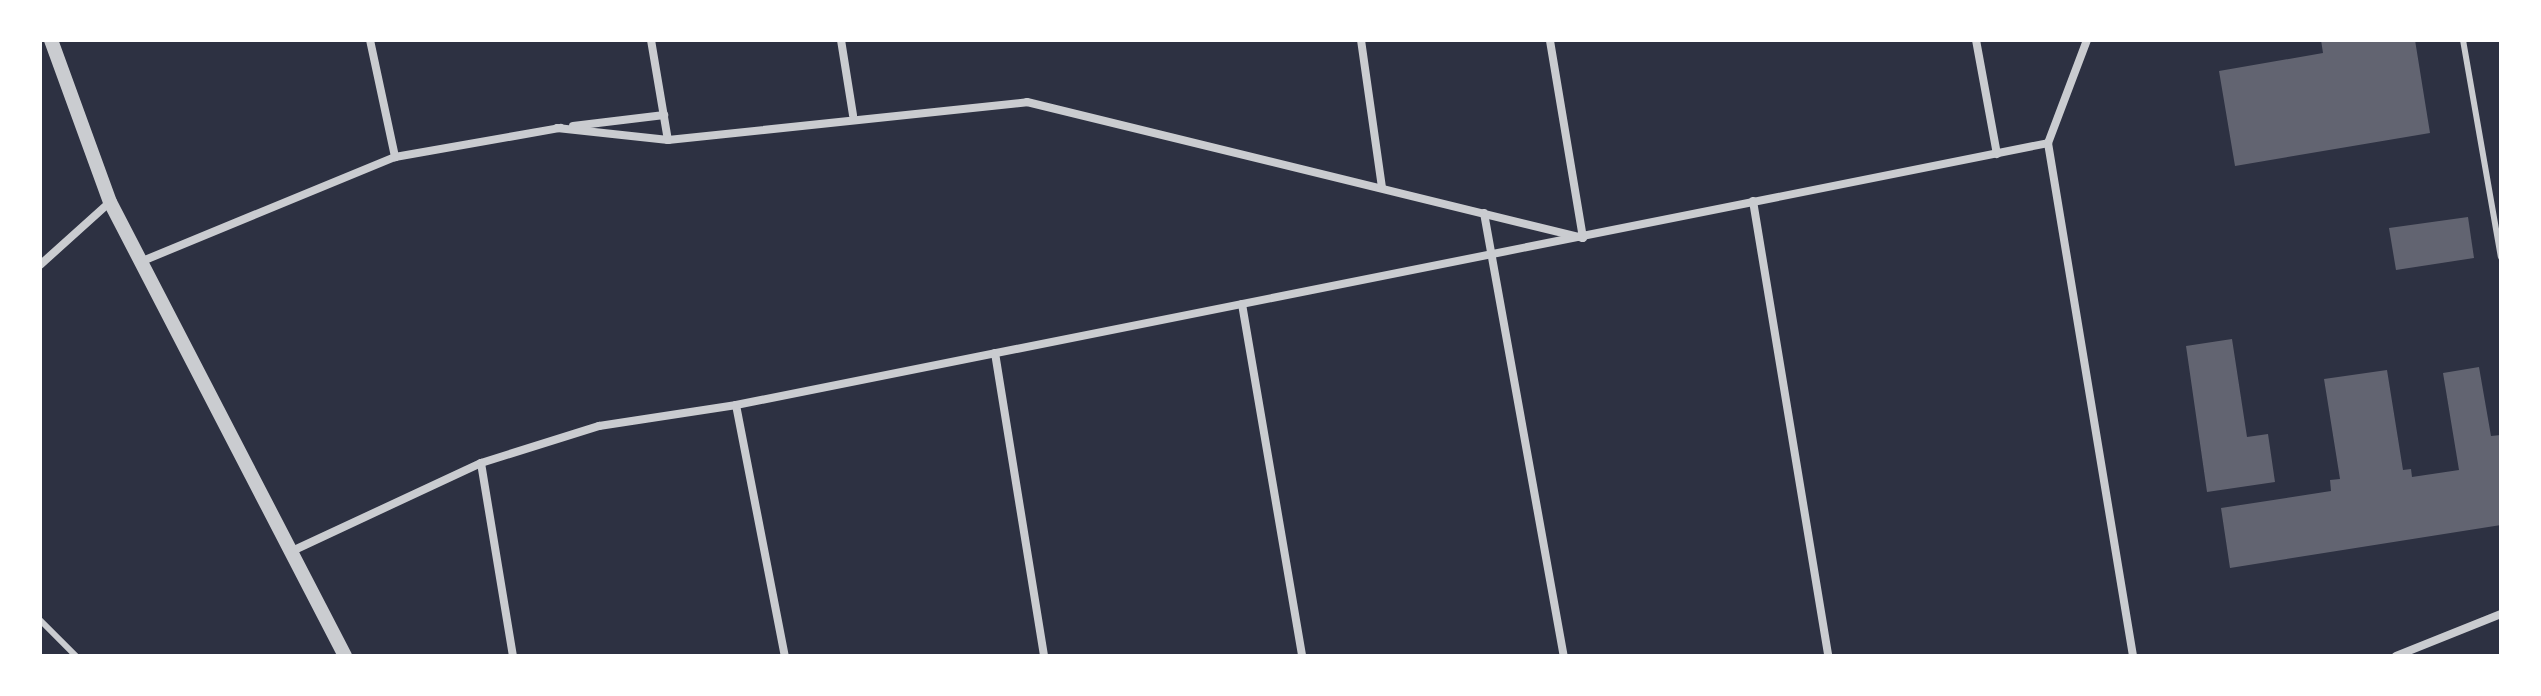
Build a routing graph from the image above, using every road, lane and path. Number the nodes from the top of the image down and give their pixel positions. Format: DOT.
graph roads {
  1 [pos="51,40"];
  2 [pos="370,40"];
  3 [pos="651,40"];
  4 [pos="841,40"];
  5 [pos="1361,40"];
  6 [pos="1550,40"];
  7 [pos="1976,40"];
  8 [pos="2087,40"];
  9 [pos="2463,40"];
  10 [pos="664,115"];
  11 [pos="853,115"];
  12 [pos="557,128"];
  13 [pos="668,140"];
  14 [pos="2048,143"];
  15 [pos="1997,154"];
  16 [pos="395,157"];
  17 [pos="1382,187"];
  18 [pos="1753,201"];
  19 [pos="110,202"];
  20 [pos="1484,213"];
  21 [pos="1583,238"];
  22 [pos="1491,254"];
  23 [pos="2501,257"];
  24 [pos="139,262"];
  25 [pos="40,265"];
  26 [pos="1242,304"];
  27 [pos="995,353"];
  28 [pos="736,405"];
  29 [pos="481,463"];
  30 [pos="287,553"];
  31 [pos="2501,614"];
  32 [pos="40,620"];
  33 [pos="2411,655"];
  34 [pos="76,656"];
  35 [pos="345,656"];
  36 [pos="513,656"];
  37 [pos="785,656"];
  38 [pos="1044,656"];
  39 [pos="1302,656"];
  40 [pos="1564,656"];
  41 [pos="1828,656"];
  42 [pos="2133,656"];
  43 [pos="2396,656"];
  1 -- 19 [label="street"];
  2 -- 16 [label="street"];
  3 -- 10 [label="street"];
  4 -- 11 [label="street"];
  5 -- 17 [label="street"];
  6 -- 21 [label="street"];
  7 -- 15 [label="street"];
  8 -- 14 [label="street"];
  9 -- 23 [label="lane"];
  10 -- 12 [label="street"];
  10 -- 13 [label="street"];
  11 -- 13 [label="street"];
  11 -- 17 [label="street"];
  12 -- 13 [label="street"];
  12 -- 16 [label="street"];
  14 -- 15 [label="street"];
  14 -- 42 [label="street"];
  15 -- 18 [label="street"];
  16 -- 24 [label="street"];
  17 -- 20 [label="street"];
  18 -- 21 [label="street"];
  18 -- 41 [label="street"];
  19 -- 24 [label="street"];
  19 -- 25 [label="street"];
  20 -- 21 [label="street"];
  20 -- 22 [label="street"];
  21 -- 22 [label="street"];
  22 -- 26 [label="street"];
  22 -- 40 [label="street"];
  24 -- 30 [label="street"];
  26 -- 27 [label="street"];
  26 -- 39 [label="street"];
  27 -- 28 [label="street"];
  27 -- 38 [label="street"];
  28 -- 29 [label="street"];
  28 -- 37 [label="street"];
  29 -- 30 [label="street"];
  29 -- 36 [label="street"];
  30 -- 35 [label="street"];
  31 -- 33 [label="street"];
  32 -- 34 [label="lane"];
  33 -- 43 [label="street"];
}
